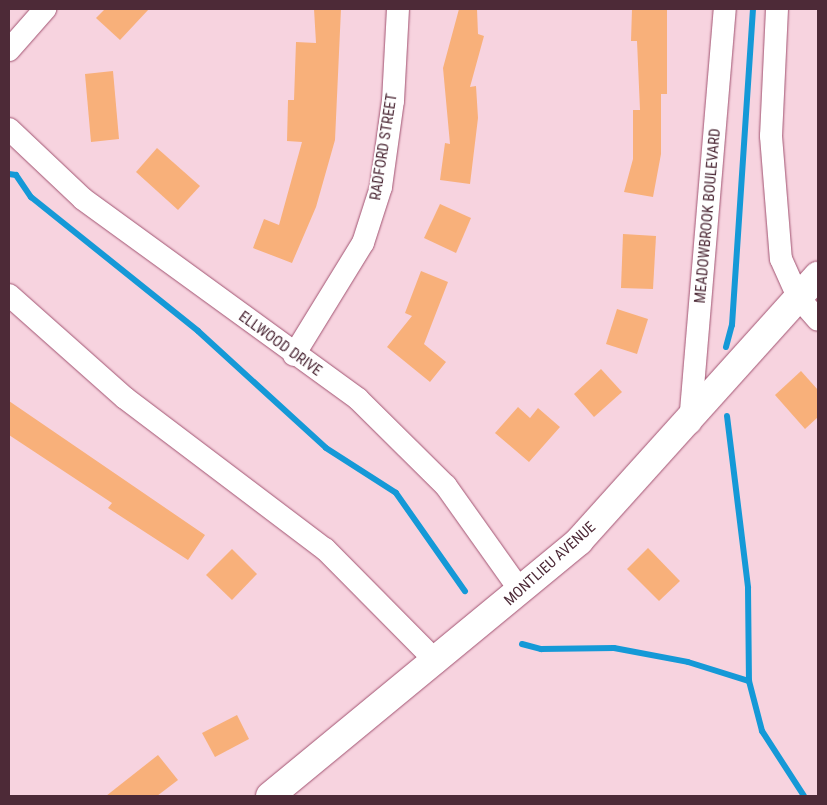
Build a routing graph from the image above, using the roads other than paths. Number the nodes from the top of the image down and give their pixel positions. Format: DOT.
graph roads {
  1 [pos="45,9"];
  2 [pos="398,9"];
  3 [pos="726,9"];
  4 [pos="777,9"];
  5 [pos="9,50"];
  6 [pos="9,129"];
  7 [pos="818,276"];
  8 [pos="9,296"];
  9 [pos="798,297"];
  10 [pos="818,320"];
  11 [pos="294,355"];
  12 [pos="690,422"];
  13 [pos="520,590"];
  14 [pos="437,662"];
  15 [pos="270,796"];
  1 -- 5 [label="street"];
  2 -- 11 [label="street, RADFORD STREET"];
  3 -- 12 [label="street, MEADOWBROOK BOULEVARD"];
  4 -- 9 [label="street"];
  6 -- 11 [label="street, ELLWOOD DRIVE"];
  7 -- 9 [label="street, MONTLIEU AVENUE"];
  8 -- 14 [label="street"];
  9 -- 10 [label="street"];
  9 -- 12 [label="street, MONTLIEU AVENUE"];
  11 -- 13 [label="street, ELLWOOD DRIVE"];
  12 -- 13 [label="street, MONTLIEU AVENUE"];
  13 -- 14 [label="street, MONTLIEU AVENUE"];
  14 -- 15 [label="street, MONTLIEU AVENUE"];
}
